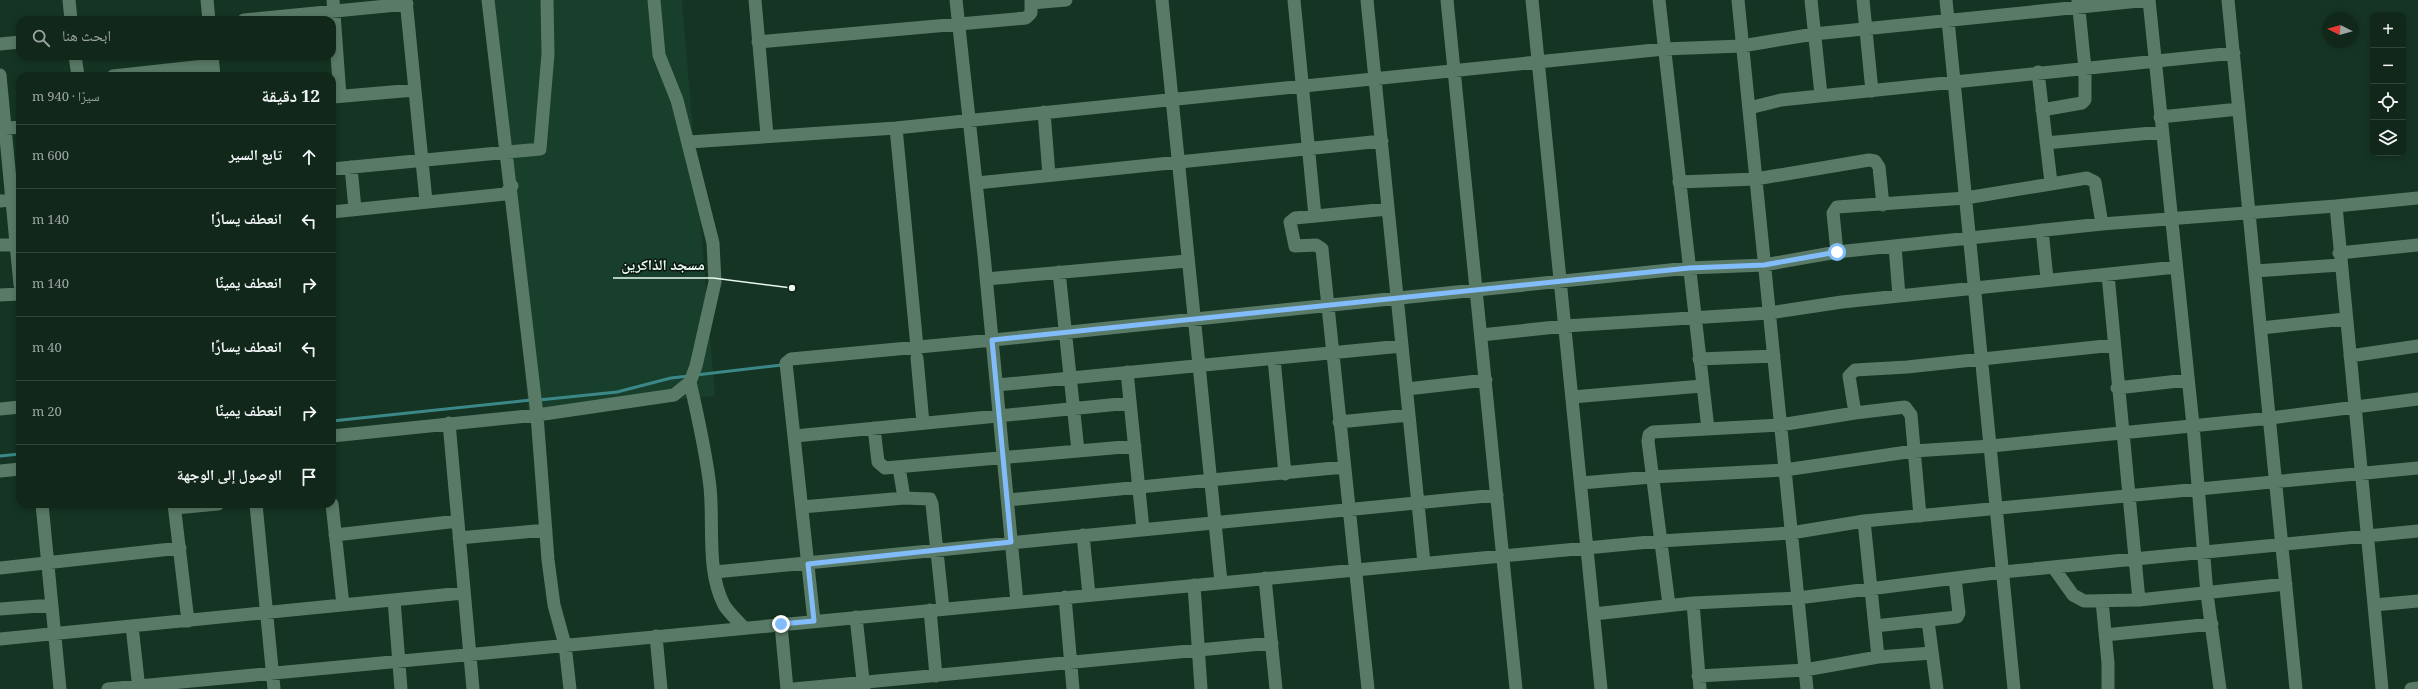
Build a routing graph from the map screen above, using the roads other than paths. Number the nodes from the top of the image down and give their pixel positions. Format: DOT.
graph roads {
  1 [pos="69,0"];
  2 [pos="207,0"];
  3 [pos="488,0"];
  4 [pos="547,0"];
  5 [pos="654,0"];
  6 [pos="755,0"];
  7 [pos="956,0"];
  8 [pos="1066,0"];
  9 [pos="1162,0"];
  10 [pos="1294,0"];
  11 [pos="1367,0"];
  12 [pos="1447,0"];
  13 [pos="1532,0"];
  14 [pos="1659,0"];
  15 [pos="1738,0"];
  16 [pos="1811,0"];
  17 [pos="1863,0"];
  18 [pos="1946,0"];
  19 [pos="2149,0"];
  20 [pos="2228,0"];
  21 [pos="406,2"];
  22 [pos="1031,2"];
  23 [pos="2078,4"];
  24 [pos="334,6"];
  25 [pos="71,16"];
  26 [pos="209,16"];
  27 [pos="270,16"];
  28 [pos="334,16"];
  29 [pos="1947,20"];
  30 [pos="959,26"];
  31 [pos="1866,29"];
  32 [pos="1814,34"];
  33 [pos="16,42"];
  34 [pos="758,42"];
  35 [pos="0,44"];
  36 [pos="1742,46"];
  37 [pos="1664,49"];
  38 [pos="2234,53"];
  39 [pos="76,60"];
  40 [pos="335,60"];
  41 [pos="2155,60"];
  42 [pos="1538,62"];
  43 [pos="213,66"];
  44 [pos="2085,68"];
  45 [pos="1454,71"];
  46 [pos="77,72"];
  47 [pos="156,72"];
  48 [pos="335,72"];
  49 [pos="2038,72"];
  50 [pos="0,75"];
  51 [pos="1375,79"];
  52 [pos="1954,82"];
  53 [pos="1302,88"];
  54 [pos="415,90"];
  55 [pos="1872,91"];
  56 [pos="1821,96"];
  57 [pos="336,97"];
  58 [pos="1172,99"];
  59 [pos="1749,108"];
  60 [pos="2239,109"];
  61 [pos="2042,110"];
  62 [pos="1044,112"];
  63 [pos="2160,117"];
  64 [pos="970,120"];
  65 [pos="16,127"];
  66 [pos="896,128"];
  67 [pos="2,129"];
  68 [pos="2162,132"];
  69 [pos="767,136"];
  70 [pos="1382,141"];
  71 [pos="689,142"];
  72 [pos="2046,143"];
  73 [pos="1309,148"];
  74 [pos="507,153"];
  75 [pos="422,161"];
  76 [pos="1178,161"];
  77 [pos="351,167"];
  78 [pos="336,168"];
  79 [pos="1049,175"];
  80 [pos="1756,179"];
  81 [pos="1679,182"];
  82 [pos="977,183"];
  83 [pos="2051,183"];
  84 [pos="512,186"];
  85 [pos="1966,198"];
  86 [pos="2418,198"];
  87 [pos="10,200"];
  88 [pos="426,201"];
  89 [pos="1882,205"];
  90 [pos="2336,206"];
  91 [pos="355,209"];
  92 [pos="1388,209"];
  93 [pos="336,211"];
  94 [pos="2249,212"];
  95 [pos="1315,216"];
  96 [pos="2171,218"];
  97 [pos="2102,224"];
  98 [pos="2042,230"];
  99 [pos="16,233"];
  100 [pos="1969,238"];
  101 [pos="16,244"];
  102 [pos="2418,244"];
  103 [pos="0,245"];
  104 [pos="1895,246"];
  105 [pos="1837,252"];
  106 [pos="2340,259"];
  107 [pos="1187,261"];
  108 [pos="1764,265"];
  109 [pos="2176,267"];
  110 [pos="1689,268"];
  111 [pos="2255,271"];
  112 [pos="1060,272"];
  113 [pos="2108,275"];
  114 [pos="986,279"];
  115 [pos="2047,279"];
  116 [pos="1560,282"];
  117 [pos="1975,288"];
  118 [pos="1477,290"];
  119 [pos="16,294"];
  120 [pos="0,295"];
  121 [pos="1899,296"];
  122 [pos="1398,299"];
  123 [pos="1327,306"];
  124 [pos="1769,313"];
  125 [pos="1695,317"];
  126 [pos="1194,319"];
  127 [pos="2345,319"];
  128 [pos="1565,326"];
  129 [pos="2261,328"];
  130 [pos="1066,332"];
  131 [pos="1481,335"];
  132 [pos="992,340"];
  133 [pos="1402,346"];
  134 [pos="2114,346"];
  135 [pos="2418,346"];
  136 [pos="917,352"];
  137 [pos="1331,354"];
  138 [pos="1774,356"];
  139 [pos="2350,356"];
  140 [pos="1699,358"];
  141 [pos="1274,359"];
  142 [pos="1982,360"];
  143 [pos="1199,365"];
  144 [pos="1127,372"];
  145 [pos="1071,378"];
  146 [pos="1486,380"];
  147 [pos="2187,380"];
  148 [pos="690,382"];
  149 [pos="996,385"];
  150 [pos="1702,386"];
  151 [pos="2117,388"];
  152 [pos="1406,389"];
  153 [pos="1572,397"];
  154 [pos="2418,399"];
  155 [pos="1130,403"];
  156 [pos="16,407"];
  157 [pos="2354,407"];
  158 [pos="0,409"];
  159 [pos="1073,409"];
  160 [pos="1855,413"];
  161 [pos="537,414"];
  162 [pos="1409,415"];
  163 [pos="999,416"];
  164 [pos="2271,418"];
  165 [pos="1339,422"];
  166 [pos="923,423"];
  167 [pos="449,424"];
  168 [pos="1780,425"];
  169 [pos="2193,425"];
  170 [pos="874,428"];
  171 [pos="1708,430"];
  172 [pos="2121,432"];
  173 [pos="336,436"];
  174 [pos="795,436"];
  175 [pos="1135,446"];
  176 [pos="1991,446"];
  177 [pos="1914,451"];
  178 [pos="1078,452"];
  179 [pos="1004,458"];
  180 [pos="899,467"];
  181 [pos="1344,467"];
  182 [pos="2418,468"];
  183 [pos="16,469"];
  184 [pos="1785,470"];
  185 [pos="0,471"];
  186 [pos="1285,474"];
  187 [pos="2361,474"];
  188 [pos="1652,477"];
  189 [pos="1210,480"];
  190 [pos="2276,482"];
  191 [pos="1581,483"];
  192 [pos="1139,488"];
  193 [pos="2198,489"];
  194 [pos="1497,495"];
  195 [pos="2129,496"];
  196 [pos="904,498"];
  197 [pos="1008,500"];
  198 [pos="1418,502"];
  199 [pos="802,507"];
  200 [pos="42,508"];
  201 [pos="175,508"];
  202 [pos="256,508"];
  203 [pos="332,508"];
  204 [pos="1348,509"];
  205 [pos="1996,509"];
  206 [pos="1920,516"];
  207 [pos="458,521"];
  208 [pos="1864,521"];
  209 [pos="1215,522"];
  210 [pos="1143,529"];
  211 [pos="546,530"];
  212 [pos="2418,531"];
  213 [pos="1791,533"];
  214 [pos="335,535"];
  215 [pos="1083,535"];
  216 [pos="2366,536"];
  217 [pos="459,538"];
  218 [pos="1660,541"];
  219 [pos="1011,542"];
  220 [pos="2283,544"];
  221 [pos="180,548"];
  222 [pos="1587,548"];
  223 [pos="936,551"];
  224 [pos="2203,553"];
  225 [pos="1503,556"];
  226 [pos="2135,559"];
  227 [pos="48,562"];
  228 [pos="1424,563"];
  229 [pos="808,564"];
  230 [pos="2053,567"];
  231 [pos="0,568"];
  232 [pos="1354,570"];
  233 [pos="715,572"];
  234 [pos="2002,572"];
  235 [pos="1265,578"];
  236 [pos="1955,578"];
  237 [pos="1221,582"];
  238 [pos="2286,584"];
  239 [pos="1194,585"];
  240 [pos="1871,588"];
  241 [pos="463,593"];
  242 [pos="2207,594"];
  243 [pos="1089,595"];
  244 [pos="1065,597"];
  245 [pos="1798,598"];
  246 [pos="394,600"];
  247 [pos="2139,600"];
  248 [pos="2418,600"];
  249 [pos="2102,601"];
  250 [pos="1017,602"];
  251 [pos="1693,603"];
  252 [pos="52,605"];
  253 [pos="343,605"];
  254 [pos="1669,605"];
  255 [pos="2374,605"];
  256 [pos="0,609"];
  257 [pos="936,610"];
  258 [pos="265,613"];
  259 [pos="1594,614"];
  260 [pos="856,617"];
  261 [pos="188,621"];
  262 [pos="814,621"];
  263 [pos="1928,621"];
  264 [pos="781,624"];
  265 [pos="2212,624"];
  266 [pos="132,626"];
  267 [pos="1875,626"];
  268 [pos="744,628"];
  269 [pos="55,633"];
  270 [pos="2105,635"];
  271 [pos="656,636"];
  272 [pos="0,639"];
  273 [pos="1272,643"];
  274 [pos="565,645"];
  275 [pos="1199,650"];
  276 [pos="1932,653"];
  277 [pos="470,654"];
  278 [pos="1878,657"];
  279 [pos="1070,661"];
  280 [pos="399,662"];
  281 [pos="1805,670"];
  282 [pos="272,673"];
  283 [pos="936,676"];
  284 [pos="1699,683"];
  285 [pos="864,686"];
  286 [pos="138,688"];
  287 [pos="2418,688"];
  288 [pos="60,689"];
  289 [pos="108,689"];
  290 [pos="274,689"];
  291 [pos="401,689"];
  292 [pos="473,689"];
  293 [pos="570,689"];
  294 [pos="661,689"];
  295 [pos="787,689"];
  296 [pos="794,689"];
  297 [pos="1073,689"];
  298 [pos="1202,689"];
  299 [pos="1276,689"];
  300 [pos="1368,689"];
  301 [pos="1516,689"];
  302 [pos="1601,689"];
  303 [pos="1807,689"];
  304 [pos="1937,689"];
  305 [pos="2014,689"];
  306 [pos="2108,689"];
  307 [pos="2220,689"];
  308 [pos="2296,689"];
  309 [pos="2382,689"];
  310 [pos="2411,689"];
  1 -- 25 [label="street"];
  2 -- 26 [label="street"];
  3 -- 74 [label="street"];
  4 -- 74 [label="street"];
  5 -- 71 [label="street"];
  6 -- 34 [label="street"];
  7 -- 30 [label="street"];
  8 -- 22 [label="street"];
  9 -- 58 [label="street"];
  10 -- 53 [label="street"];
  11 -- 51 [label="street"];
  12 -- 45 [label="street"];
  13 -- 42 [label="street"];
  14 -- 37 [label="street"];
  15 -- 36 [label="street"];
  16 -- 32 [label="street"];
  17 -- 31 [label="street"];
  18 -- 29 [label="street"];
  19 -- 23 [label="street"];
  19 -- 41 [label="street"];
  20 -- 38 [label="street"];
  21 -- 24 [label="street"];
  21 -- 54 [label="street"];
  22 -- 30 [label="street"];
  23 -- 29 [label="street"];
  23 -- 44 [label="street"];
  24 -- 27 [label="street"];
  24 -- 28 [label="street"];
  29 -- 31 [label="street"];
  29 -- 52 [label="street"];
  30 -- 34 [label="street"];
  30 -- 64 [label="street"];
  31 -- 32 [label="street"];
  31 -- 55 [label="street"];
  32 -- 36 [label="street"];
  32 -- 56 [label="street"];
  33 -- 35 [label="street"];
  34 -- 69 [label="street"];
  36 -- 37 [label="street"];
  36 -- 59 [label="street"];
  37 -- 42 [label="street"];
  37 -- 81 [label="street"];
  38 -- 41 [label="street"];
  38 -- 60 [label="street"];
  39 -- 46 [label="street"];
  40 -- 48 [label="street"];
  41 -- 44 [label="street"];
  41 -- 63 [label="street"];
  42 -- 45 [label="street"];
  42 -- 116 [label="street"];
  43 -- 47 [label="street"];
  44 -- 49 [label="street"];
  44 -- 61 [label="street"];
  45 -- 51 [label="street"];
  45 -- 118 [label="street"];
  49 -- 52 [label="street"];
  49 -- 61 [label="street"];
  50 -- 67 [label="street"];
  51 -- 53 [label="street"];
  51 -- 70 [label="street"];
  52 -- 55 [label="street"];
  52 -- 85 [label="street"];
  53 -- 58 [label="street"];
  53 -- 73 [label="street"];
  54 -- 57 [label="street"];
  54 -- 75 [label="street"];
  55 -- 56 [label="street"];
  56 -- 59 [label="street"];
  58 -- 62 [label="street"];
  58 -- 76 [label="street"];
  59 -- 80 [label="street"];
  60 -- 63 [label="street"];
  60 -- 94 [label="street"];
  61 -- 72 [label="street"];
  62 -- 64 [label="street"];
  62 -- 79 [label="street"];
  63 -- 68 [label="street"];
  64 -- 66 [label="street"];
  64 -- 82 [label="street"];
  65 -- 67 [label="street"];
  66 -- 69 [label="street"];
  66 -- 136 [label="street"];
  67 -- 87 [label="street"];
  68 -- 72 [label="street"];
  68 -- 96 [label="street"];
  69 -- 71 [label="street"];
  70 -- 73 [label="street"];
  70 -- 92 [label="street"];
  71 -- 148 [label="street"];
  72 -- 83 [label="street"];
  73 -- 76 [label="street"];
  73 -- 95 [label="street"];
  74 -- 75 [label="street"];
  74 -- 84 [label="street"];
  75 -- 77 [label="street"];
  75 -- 88 [label="street"];
  76 -- 79 [label="street"];
  76 -- 107 [label="street"];
  77 -- 78 [label="street"];
  77 -- 91 [label="street"];
  79 -- 82 [label="street"];
  80 -- 81 [label="street"];
  80 -- 89 [label="street"];
  80 -- 108 [label="street"];
  81 -- 110 [label="street"];
  82 -- 114 [label="street"];
  83 -- 85 [label="street"];
  83 -- 97 [label="street"];
  84 -- 88 [label="street"];
  84 -- 161 [label="street"];
  85 -- 89 [label="street"];
  85 -- 100 [label="street"];
  86 -- 90 [label="street"];
  87 -- 99 [label="street"];
  88 -- 91 [label="street"];
  89 -- 105 [label="street"];
  90 -- 94 [label="street"];
  90 -- 106 [label="street"];
  91 -- 93 [label="street"];
  92 -- 95 [label="street"];
  92 -- 122 [label="street"];
  94 -- 96 [label="street"];
  94 -- 111 [label="street"];
  95 -- 123 [label="street"];
  96 -- 97 [label="street"];
  96 -- 109 [label="street"];
  97 -- 98 [label="street"];
  98 -- 100 [label="street"];
  98 -- 115 [label="street"];
  100 -- 104 [label="street"];
  100 -- 117 [label="street"];
  101 -- 103 [label="street"];
  102 -- 106 [label="street"];
  104 -- 105 [label="street"];
  104 -- 121 [label="street"];
  105 -- 108 [label="street"];
  106 -- 111 [label="street"];
  106 -- 127 [label="street"];
  107 -- 112 [label="street"];
  107 -- 126 [label="street"];
  108 -- 110 [label="street"];
  108 -- 124 [label="street"];
  109 -- 113 [label="street"];
  109 -- 147 [label="street"];
  110 -- 116 [label="street"];
  110 -- 125 [label="street"];
  111 -- 129 [label="street"];
  112 -- 114 [label="street"];
  112 -- 130 [label="street"];
  113 -- 115 [label="street"];
  113 -- 134 [label="street"];
  114 -- 132 [label="street"];
  115 -- 117 [label="street"];
  116 -- 118 [label="street"];
  116 -- 128 [label="street"];
  117 -- 121 [label="street"];
  117 -- 142 [label="street"];
  118 -- 122 [label="street"];
  118 -- 131 [label="street"];
  119 -- 120 [label="street"];
  121 -- 124 [label="street"];
  122 -- 123 [label="street"];
  122 -- 133 [label="street"];
  123 -- 126 [label="street"];
  123 -- 137 [label="street"];
  124 -- 125 [label="street"];
  124 -- 138 [label="street"];
  125 -- 128 [label="street"];
  125 -- 140 [label="street"];
  126 -- 130 [label="street"];
  126 -- 143 [label="street"];
  127 -- 129 [label="street"];
  127 -- 139 [label="street"];
  128 -- 131 [label="street"];
  128 -- 153 [label="street"];
  129 -- 164 [label="street"];
  130 -- 132 [label="street"];
  130 -- 145 [label="street"];
  131 -- 146 [label="street"];
  132 -- 136 [label="street"];
  132 -- 149 [label="street"];
  133 -- 137 [label="street"];
  133 -- 152 [label="street"];
  134 -- 142 [label="street"];
  134 -- 151 [label="street"];
  135 -- 139 [label="street"];
  136 -- 166 [label="street"];
  136 -- 174 [label="street"];
  137 -- 141 [label="street"];
  137 -- 165 [label="street"];
  138 -- 140 [label="street"];
  138 -- 168 [label="street"];
  139 -- 157 [label="street"];
  140 -- 150 [label="street"];
  141 -- 143 [label="street"];
  141 -- 186 [label="street"];
  142 -- 160 [label="street"];
  142 -- 176 [label="street"];
  143 -- 144 [label="street"];
  143 -- 189 [label="street"];
  144 -- 145 [label="street"];
  144 -- 155 [label="street"];
  145 -- 149 [label="street"];
  145 -- 159 [label="street"];
  146 -- 152 [label="street"];
  146 -- 194 [label="street"];
  147 -- 151 [label="street"];
  147 -- 169 [label="street"];
  148 -- 161 [label="street"];
  148 -- 233 [label="street"];
  149 -- 163 [label="street"];
  150 -- 153 [label="street"];
  150 -- 171 [label="street"];
  151 -- 172 [label="street"];
  152 -- 162 [label="street"];
  153 -- 191 [label="street"];
  154 -- 157 [label="street"];
  155 -- 159 [label="street"];
  155 -- 175 [label="street"];
  156 -- 158 [label="street"];
  157 -- 164 [label="street"];
  157 -- 187 [label="street"];
  159 -- 163 [label="street"];
  159 -- 178 [label="street"];
  160 -- 168 [label="street"];
  160 -- 177 [label="street"];
  161 -- 167 [label="street"];
  161 -- 211 [label="street"];
  162 -- 165 [label="street"];
  162 -- 198 [label="street"];
  163 -- 166 [label="street"];
  163 -- 179 [label="street"];
  164 -- 169 [label="street"];
  164 -- 190 [label="street"];
  165 -- 181 [label="street"];
  166 -- 170 [label="street"];
  167 -- 173 [label="street"];
  167 -- 207 [label="street"];
  168 -- 171 [label="street"];
  168 -- 184 [label="street"];
  169 -- 172 [label="street"];
  169 -- 193 [label="street"];
  170 -- 174 [label="street"];
  170 -- 180 [label="street"];
  171 -- 188 [label="street"];
  172 -- 176 [label="street"];
  172 -- 195 [label="street"];
  174 -- 199 [label="street"];
  175 -- 178 [label="street"];
  175 -- 192 [label="street"];
  176 -- 177 [label="street"];
  176 -- 205 [label="street"];
  177 -- 184 [label="street"];
  177 -- 206 [label="street"];
  178 -- 179 [label="street"];
  179 -- 180 [label="street"];
  179 -- 197 [label="street"];
  180 -- 196 [label="street"];
  181 -- 186 [label="street"];
  181 -- 204 [label="street"];
  182 -- 187 [label="street"];
  183 -- 185 [label="street"];
  184 -- 188 [label="street"];
  184 -- 213 [label="street"];
  186 -- 189 [label="street"];
  187 -- 190 [label="street"];
  187 -- 216 [label="street"];
  188 -- 191 [label="street"];
  188 -- 218 [label="street"];
  189 -- 192 [label="street"];
  189 -- 209 [label="street"];
  190 -- 193 [label="street"];
  190 -- 220 [label="street"];
  191 -- 222 [label="street"];
  192 -- 197 [label="street"];
  192 -- 210 [label="street"];
  193 -- 195 [label="street"];
  193 -- 224 [label="street"];
  194 -- 198 [label="street"];
  194 -- 225 [label="street"];
  195 -- 205 [label="street"];
  195 -- 226 [label="street"];
  196 -- 199 [label="street"];
  196 -- 223 [label="street"];
  197 -- 219 [label="street"];
  198 -- 204 [label="street"];
  198 -- 228 [label="street"];
  199 -- 229 [label="street"];
  200 -- 227 [label="street"];
  201 -- 221 [label="street"];
  202 -- 258 [label="street"];
  203 -- 214 [label="street"];
  204 -- 209 [label="street"];
  204 -- 232 [label="street"];
  205 -- 206 [label="street"];
  205 -- 234 [label="street"];
  206 -- 208 [label="street"];
  207 -- 214 [label="street"];
  207 -- 217 [label="street"];
  208 -- 213 [label="street"];
  208 -- 240 [label="street"];
  209 -- 210 [label="street"];
  209 -- 237 [label="street"];
  210 -- 215 [label="street"];
  211 -- 217 [label="street"];
  211 -- 274 [label="street"];
  212 -- 216 [label="street"];
  213 -- 218 [label="street"];
  213 -- 245 [label="street"];
  214 -- 253 [label="street"];
  215 -- 219 [label="street"];
  215 -- 243 [label="street"];
  216 -- 220 [label="street"];
  216 -- 255 [label="street"];
  217 -- 241 [label="street"];
  218 -- 222 [label="street"];
  218 -- 254 [label="street"];
  219 -- 223 [label="street"];
  219 -- 250 [label="street"];
  220 -- 224 [label="street"];
  220 -- 238 [label="street"];
  221 -- 227 [label="street"];
  221 -- 261 [label="street"];
  222 -- 225 [label="street"];
  222 -- 259 [label="street"];
  223 -- 229 [label="street"];
  223 -- 257 [label="street"];
  224 -- 226 [label="street"];
  224 -- 242 [label="street"];
  225 -- 228 [label="street"];
  225 -- 301 [label="street"];
  226 -- 230 [label="street"];
  226 -- 247 [label="street"];
  227 -- 231 [label="street"];
  227 -- 252 [label="street"];
  228 -- 232 [label="street"];
  229 -- 233 [label="street"];
  229 -- 262 [label="street"];
  230 -- 234 [label="street"];
  230 -- 249 [label="street"];
  232 -- 235 [label="street"];
  232 -- 300 [label="street"];
  233 -- 268 [label="street"];
  234 -- 236 [label="street"];
  234 -- 305 [label="street"];
  235 -- 237 [label="street"];
  235 -- 273 [label="street"];
  236 -- 240 [label="street"];
  236 -- 263 [label="street"];
  237 -- 239 [label="street"];
  238 -- 242 [label="street"];
  238 -- 308 [label="street"];
  239 -- 243 [label="street"];
  239 -- 275 [label="street"];
  240 -- 245 [label="street"];
  240 -- 267 [label="street"];
  241 -- 246 [label="street"];
  241 -- 277 [label="street"];
  242 -- 247 [label="street"];
  242 -- 265 [label="street"];
  243 -- 244 [label="street"];
  244 -- 250 [label="street"];
  244 -- 279 [label="street"];
  245 -- 251 [label="street"];
  245 -- 281 [label="street"];
  246 -- 253 [label="street"];
  246 -- 280 [label="street"];
  247 -- 249 [label="street"];
  248 -- 255 [label="street"];
  249 -- 270 [label="street"];
  250 -- 257 [label="street"];
  251 -- 254 [label="street"];
  251 -- 284 [label="street"];
  252 -- 256 [label="street"];
  252 -- 269 [label="street"];
  253 -- 258 [label="street"];
  254 -- 259 [label="street"];
  255 -- 309 [label="street"];
  257 -- 260 [label="street"];
  257 -- 283 [label="street"];
  258 -- 261 [label="street"];
  258 -- 282 [label="street"];
  259 -- 302 [label="street"];
  260 -- 262 [label="street"];
  260 -- 285 [label="street"];
  261 -- 266 [label="street"];
  262 -- 264 [label="street"];
  263 -- 267 [label="street"];
  263 -- 276 [label="street"];
  264 -- 268 [label="street"];
  264 -- 295 [label="street"];
  265 -- 270 [label="street"];
  265 -- 307 [label="street"];
  266 -- 269 [label="street"];
  266 -- 286 [label="street"];
  267 -- 278 [label="street"];
  268 -- 271 [label="street"];
  269 -- 272 [label="street"];
  269 -- 288 [label="street"];
  270 -- 306 [label="street"];
  271 -- 274 [label="street"];
  271 -- 294 [label="street"];
  273 -- 275 [label="street"];
  273 -- 299 [label="street"];
  274 -- 277 [label="street"];
  274 -- 293 [label="street"];
  275 -- 279 [label="street"];
  275 -- 298 [label="street"];
  276 -- 278 [label="street"];
  276 -- 304 [label="street"];
  277 -- 280 [label="street"];
  277 -- 292 [label="street"];
  278 -- 281 [label="street"];
  279 -- 283 [label="street"];
  279 -- 297 [label="street"];
  280 -- 282 [label="street"];
  280 -- 291 [label="street"];
  281 -- 284 [label="street"];
  281 -- 303 [label="street"];
  282 -- 286 [label="street"];
  282 -- 290 [label="street"];
  283 -- 285 [label="street"];
  285 -- 296 [label="street"];
  286 -- 289 [label="street"];
  287 -- 310 [label="street"];
}
